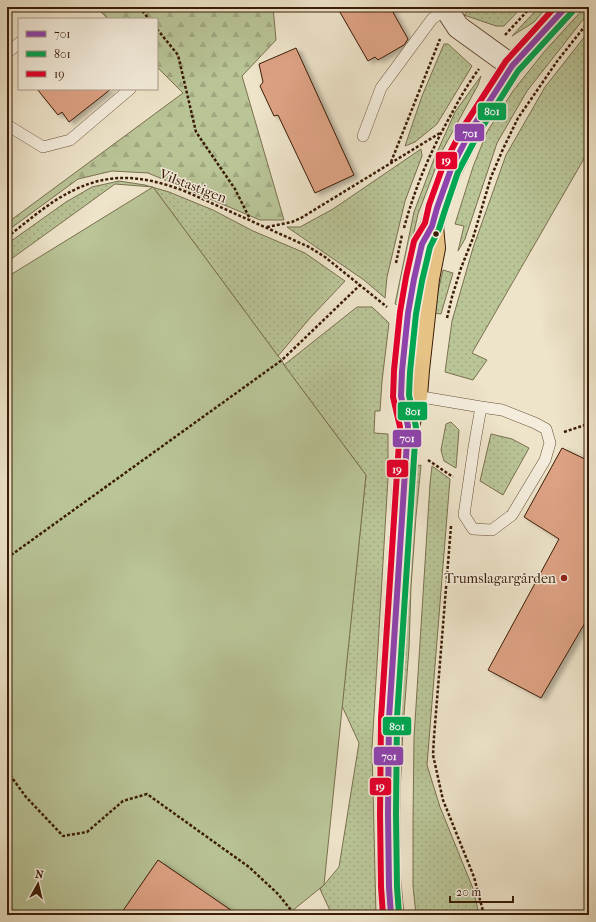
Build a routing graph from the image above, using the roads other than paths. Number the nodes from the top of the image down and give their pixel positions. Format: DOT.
graph roads {
  1 [pos="566,7"];
  2 [pos="448,11"];
  3 [pos="18,44"];
  4 [pos="7,53"];
  5 [pos="512,66"];
  6 [pos="129,90"];
  7 [pos="7,125"];
  8 [pos="363,136"];
  9 [pos="409,396"];
  10 [pos="481,407"];
  11 [pos="391,915"];
  1 -- 5 [label="main road"];
  2 -- 5 [label="street"];
  2 -- 8 [label="lane"];
  3 -- 4 [label="lane"];
  5 -- 9 [label="main road"];
  6 -- 7 [label="lane"];
  9 -- 10 [label="lane"];
  9 -- 11 [label="main road"];
  10 -- 10 [label="lane"];
}
